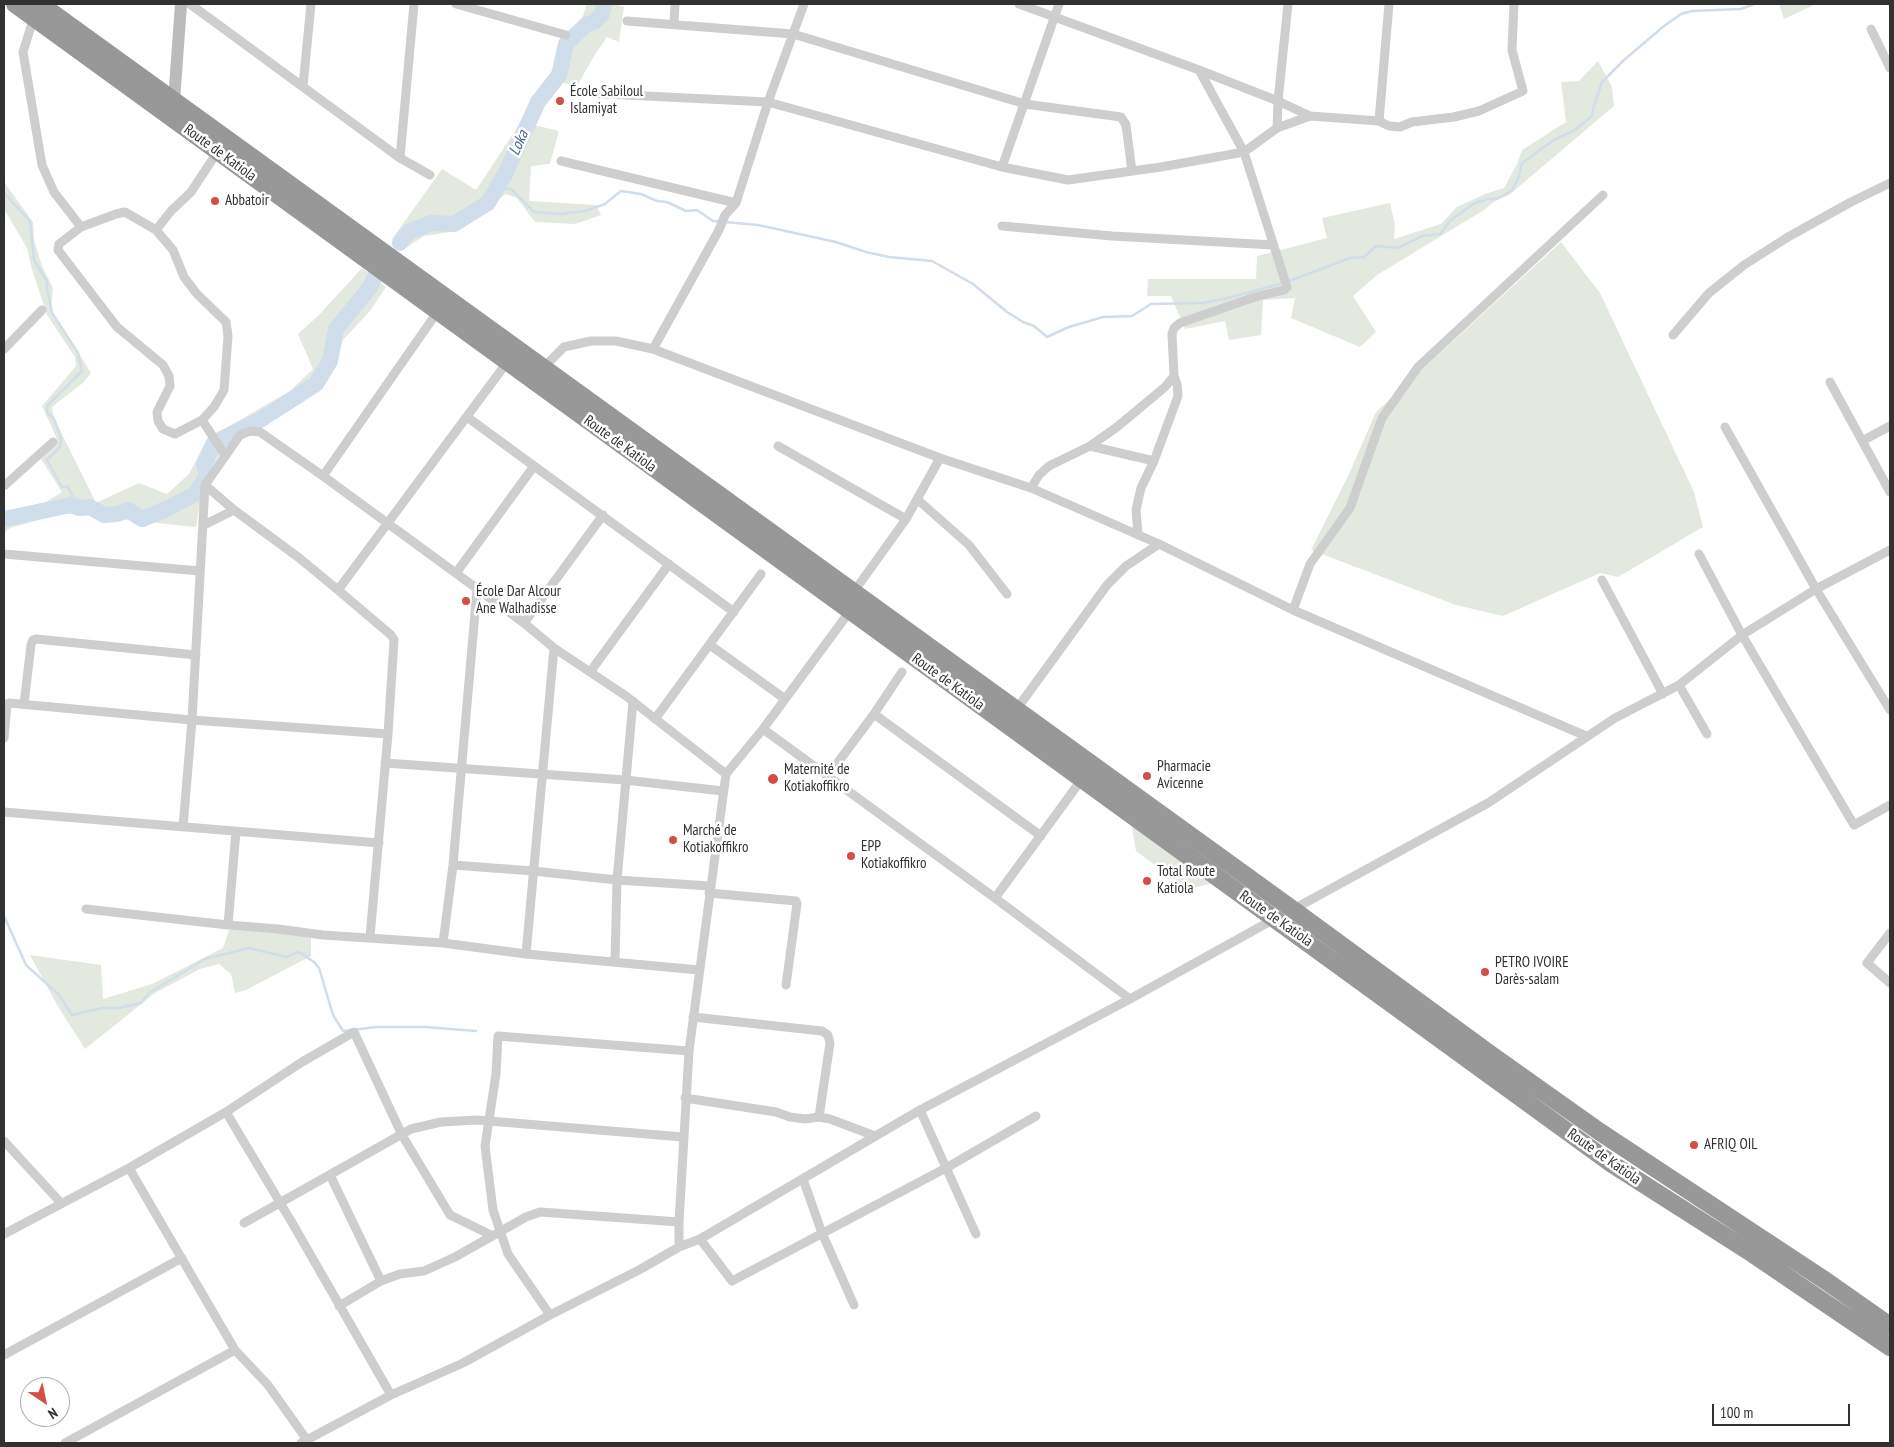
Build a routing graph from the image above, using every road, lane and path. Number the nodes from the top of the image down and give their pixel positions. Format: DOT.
graph roads {
  1 [pos="15,4"];
  2 [pos="180,4"];
  3 [pos="190,4"];
  4 [pos="311,4"];
  5 [pos="414,4"];
  6 [pos="456,4"];
  7 [pos="675,4"];
  8 [pos="804,4"];
  9 [pos="1019,4"];
  10 [pos="1060,4"];
  11 [pos="1288,4"];
  12 [pos="1389,4"];
  13 [pos="1514,4"];
  14 [pos="37,11"];
  15 [pos="1055,18"];
  16 [pos="627,21"];
  17 [pos="674,24"];
  18 [pos="1871,29"];
  19 [pos="793,34"];
  20 [pos="566,35"];
  21 [pos="1890,68"];
  22 [pos="1199,70"];
  23 [pos="303,86"];
  24 [pos="585,93"];
  25 [pos="174,101"];
  26 [pos="1278,101"];
  27 [pos="768,102"];
  28 [pos="1024,104"];
  29 [pos="1310,116"];
  30 [pos="1379,121"];
  31 [pos="1277,128"];
  32 [pos="218,151"];
  33 [pos="1244,152"];
  34 [pos="400,158"];
  35 [pos="561,161"];
  36 [pos="1002,167"];
  37 [pos="1132,171"];
  38 [pos="430,175"];
  39 [pos="1890,183"];
  40 [pos="1603,195"];
  41 [pos="736,202"];
  42 [pos="1002,226"];
  43 [pos="81,227"];
  44 [pos="156,230"];
  45 [pos="1273,246"];
  46 [pos="42,310"];
  47 [pos="438,311"];
  48 [pos="1673,335"];
  49 [pos="4,349"];
  50 [pos="653,349"];
  51 [pos="508,361"];
  52 [pos="543,368"];
  53 [pos="1174,376"];
  54 [pos="1830,382"];
  55 [pos="467,417"];
  56 [pos="202,420"];
  57 [pos="1890,426"];
  58 [pos="1725,427"];
  59 [pos="1862,441"];
  60 [pos="53,442"];
  61 [pos="778,446"];
  62 [pos="1090,446"];
  63 [pos="225,455"];
  64 [pos="940,458"];
  65 [pos="1154,460"];
  66 [pos="534,466"];
  67 [pos="323,476"];
  68 [pos="205,485"];
  69 [pos="4,486"];
  70 [pos="1031,488"];
  71 [pos="1890,492"];
  72 [pos="917,499"];
  73 [pos="234,510"];
  74 [pos="603,516"];
  75 [pos="906,519"];
  76 [pos="204,525"];
  77 [pos="388,525"];
  78 [pos="1138,535"];
  79 [pos="1159,544"];
  80 [pos="1890,550"];
  81 [pos="4,554"];
  82 [pos="1699,554"];
  83 [pos="669,564"];
  84 [pos="200,571"];
  85 [pos="456,573"];
  86 [pos="761,574"];
  87 [pos="1602,580"];
  88 [pos="1816,589"];
  89 [pos="338,590"];
  90 [pos="477,590"];
  91 [pos="853,593"];
  92 [pos="1008,594"];
  93 [pos="1293,610"];
  94 [pos="850,611"];
  95 [pos="734,612"];
  96 [pos="524,623"];
  97 [pos="1742,635"];
  98 [pos="710,645"];
  99 [pos="554,648"];
  100 [pos="196,655"];
  101 [pos="590,672"];
  102 [pos="902,672"];
  103 [pos="1679,685"];
  104 [pos="1662,694"];
  105 [pos="1887,694"];
  106 [pos="785,699"];
  107 [pos="633,701"];
  108 [pos="24,704"];
  109 [pos="1016,710"];
  110 [pos="1890,710"];
  111 [pos="874,714"];
  112 [pos="656,719"];
  113 [pos="192,720"];
  114 [pos="762,729"];
  115 [pos="388,734"];
  116 [pos="1707,734"];
  117 [pos="1586,736"];
  118 [pos="4,738"];
  119 [pos="386,764"];
  120 [pos="462,770"];
  121 [pos="726,774"];
  122 [pos="543,775"];
  123 [pos="827,777"];
  124 [pos="1082,779"];
  125 [pos="626,780"];
  126 [pos="723,791"];
  127 [pos="1890,805"];
  128 [pos="4,812"];
  129 [pos="183,826"];
  130 [pos="236,831"];
  131 [pos="1041,836"];
  132 [pos="378,842"];
  133 [pos="453,865"];
  134 [pos="533,871"];
  135 [pos="618,880"];
  136 [pos="710,890"];
  137 [pos="995,898"];
  138 [pos="86,909"];
  139 [pos="1292,909"];
  140 [pos="1276,918"];
  141 [pos="228,925"];
  142 [pos="1890,933"];
  143 [pos="370,937"];
  144 [pos="443,943"];
  145 [pos="526,954"];
  146 [pos="615,962"];
  147 [pos="699,970"];
  148 [pos="1890,983"];
  149 [pos="786,985"];
  150 [pos="1130,999"];
  151 [pos="693,1017"];
  152 [pos="689,1051"];
  153 [pos="685,1098"];
  154 [pos="920,1110"];
  155 [pos="226,1112"];
  156 [pos="1036,1116"];
  157 [pos="819,1117"];
  158 [pos="488,1121"];
  159 [pos="402,1135"];
  160 [pos="875,1136"];
  161 [pos="683,1137"];
  162 [pos="4,1141"];
  163 [pos="129,1168"];
  164 [pos="946,1168"];
  165 [pos="330,1175"];
  166 [pos="803,1178"];
  167 [pos="61,1203"];
  168 [pos="279,1203"];
  169 [pos="679,1222"];
  170 [pos="244,1223"];
  171 [pos="495,1233"];
  172 [pos="4,1234"];
  173 [pos="822,1234"];
  174 [pos="976,1234"];
  175 [pos="700,1240"];
  176 [pos="679,1247"];
  177 [pos="182,1258"];
  178 [pos="381,1281"];
  179 [pos="854,1305"];
  180 [pos="339,1306"];
  181 [pos="550,1315"];
  182 [pos="1890,1326"];
  183 [pos="1890,1347"];
  184 [pos="235,1350"];
  185 [pos="4,1355"];
  186 [pos="391,1395"];
  187 [pos="304,1442"];
  188 [pos="65,1443"];
  1 -- 14 [label="highway, Route de Katiola"];
  2 -- 25 [label="street"];
  3 -- 23 [label="street"];
  4 -- 23 [label="street"];
  5 -- 34 [label="street"];
  6 -- 20 [label="street"];
  7 -- 17 [label="street"];
  8 -- 19 [label="street"];
  9 -- 15 [label="street"];
  10 -- 15 [label="street"];
  11 -- 26 [label="street"];
  12 -- 30 [label="street"];
  13 -- 30 [label="street"];
  14 -- 25 [label="highway, Route de Katiola"];
  14 -- 32 [label="highway, Route de Katiola"];
  14 -- 43 [label="street"];
  15 -- 22 [label="street"];
  15 -- 28 [label="street"];
  16 -- 17 [label="street"];
  17 -- 19 [label="street"];
  18 -- 21 [label="street"];
  19 -- 27 [label="street"];
  19 -- 28 [label="street"];
  22 -- 26 [label="street"];
  22 -- 33 [label="street"];
  23 -- 34 [label="street"];
  24 -- 27 [label="street"];
  25 -- 52 [label="highway, Route de Katiola"];
  26 -- 29 [label="street"];
  26 -- 31 [label="street"];
  27 -- 36 [label="street"];
  27 -- 41 [label="street"];
  28 -- 36 [label="street"];
  28 -- 37 [label="street"];
  29 -- 30 [label="street"];
  29 -- 31 [label="street"];
  31 -- 33 [label="street"];
  32 -- 44 [label="street"];
  32 -- 47 [label="highway, Route de Katiola"];
  33 -- 37 [label="street"];
  33 -- 45 [label="street"];
  34 -- 38 [label="street"];
  35 -- 41 [label="street"];
  36 -- 37 [label="street"];
  39 -- 48 [label="street"];
  40 -- 93 [label="street"];
  41 -- 50 [label="street"];
  42 -- 45 [label="street"];
  43 -- 44 [label="street"];
  43 -- 56 [label="street"];
  44 -- 56 [label="street"];
  45 -- 53 [label="street"];
  46 -- 49 [label="street"];
  47 -- 51 [label="highway, Route de Katiola"];
  47 -- 67 [label="street"];
  50 -- 52 [label="street"];
  50 -- 64 [label="street"];
  51 -- 55 [label="street"];
  51 -- 94 [label="highway, Route de Katiola"];
  52 -- 91 [label="highway, Route de Katiola"];
  53 -- 62 [label="street"];
  53 -- 65 [label="street"];
  54 -- 59 [label="street"];
  55 -- 66 [label="street"];
  55 -- 77 [label="street"];
  56 -- 63 [label="street"];
  57 -- 59 [label="street"];
  58 -- 88 [label="street"];
  59 -- 71 [label="street"];
  60 -- 69 [label="street"];
  61 -- 75 [label="street"];
  62 -- 65 [label="street"];
  62 -- 70 [label="street"];
  63 -- 67 [label="street"];
  63 -- 68 [label="street"];
  64 -- 70 [label="street"];
  64 -- 72 [label="street"];
  65 -- 78 [label="street"];
  66 -- 74 [label="street"];
  66 -- 85 [label="street"];
  67 -- 77 [label="street"];
  68 -- 73 [label="street"];
  68 -- 76 [label="street"];
  70 -- 78 [label="street"];
  72 -- 75 [label="street"];
  72 -- 92 [label="street"];
  73 -- 76 [label="street"];
  73 -- 89 [label="street"];
  74 -- 83 [label="street"];
  74 -- 96 [label="street"];
  75 -- 91 [label="street"];
  76 -- 84 [label="street"];
  77 -- 85 [label="street"];
  77 -- 89 [label="street"];
  78 -- 79 [label="street"];
  79 -- 93 [label="street"];
  79 -- 109 [label="street"];
  80 -- 88 [label="street"];
  81 -- 84 [label="street"];
  82 -- 97 [label="street"];
  83 -- 95 [label="street"];
  83 -- 101 [label="street"];
  84 -- 100 [label="street"];
  85 -- 90 [label="street"];
  86 -- 95 [label="street"];
  87 -- 104 [label="street"];
  88 -- 97 [label="street"];
  88 -- 105 [label="street"];
  89 -- 115 [label="street"];
  90 -- 96 [label="street"];
  90 -- 120 [label="street"];
  91 -- 109 [label="highway, Route de Katiola"];
  93 -- 117 [label="street"];
  94 -- 106 [label="street"];
  94 -- 124 [label="highway, Route de Katiola"];
  95 -- 98 [label="street"];
  96 -- 99 [label="street"];
  97 -- 103 [label="street"];
  97 -- 127 [label="street"];
  98 -- 106 [label="street"];
  98 -- 112 [label="street"];
  99 -- 101 [label="street"];
  99 -- 122 [label="street"];
  100 -- 108 [label="street"];
  100 -- 113 [label="street"];
  101 -- 107 [label="street"];
  102 -- 111 [label="street"];
  103 -- 104 [label="street"];
  103 -- 116 [label="street"];
  104 -- 117 [label="street"];
  105 -- 110 [label="street"];
  106 -- 114 [label="street"];
  107 -- 112 [label="street"];
  107 -- 125 [label="street"];
  108 -- 113 [label="street"];
  108 -- 118 [label="street"];
  109 -- 139 [label="highway, Route de Katiola"];
  111 -- 123 [label="street"];
  111 -- 131 [label="street"];
  112 -- 121 [label="street"];
  113 -- 115 [label="street"];
  113 -- 129 [label="street"];
  114 -- 121 [label="street"];
  114 -- 123 [label="street"];
  115 -- 119 [label="street"];
  117 -- 139 [label="street"];
  119 -- 120 [label="street"];
  119 -- 132 [label="street"];
  120 -- 122 [label="street"];
  120 -- 133 [label="street"];
  121 -- 126 [label="street"];
  122 -- 125 [label="street"];
  122 -- 134 [label="street"];
  123 -- 137 [label="street"];
  124 -- 131 [label="street"];
  124 -- 140 [label="highway, Route de Katiola"];
  125 -- 126 [label="street"];
  125 -- 135 [label="street"];
  126 -- 136 [label="street"];
  128 -- 129 [label="street"];
  129 -- 130 [label="street"];
  130 -- 132 [label="street"];
  130 -- 141 [label="street"];
  131 -- 137 [label="street"];
  132 -- 143 [label="street"];
  133 -- 134 [label="street"];
  133 -- 144 [label="street"];
  134 -- 135 [label="street"];
  134 -- 145 [label="street"];
  135 -- 136 [label="street"];
  135 -- 146 [label="street"];
  136 -- 147 [label="street"];
  136 -- 149 [label="street"];
  137 -- 150 [label="street"];
  138 -- 141 [label="street"];
  139 -- 140 [label="street"];
  139 -- 182 [label="highway, Route de Katiola"];
  140 -- 150 [label="street"];
  140 -- 183 [label="highway, Route de Katiola"];
  141 -- 143 [label="street"];
  142 -- 148 [label="street"];
  143 -- 144 [label="street"];
  144 -- 145 [label="street"];
  145 -- 146 [label="street"];
  146 -- 147 [label="street"];
  147 -- 151 [label="street"];
  150 -- 154 [label="street"];
  151 -- 152 [label="street"];
  151 -- 157 [label="street"];
  152 -- 153 [label="street"];
  152 -- 158 [label="street"];
  153 -- 157 [label="street"];
  153 -- 161 [label="street"];
  154 -- 160 [label="street"];
  154 -- 164 [label="street"];
  155 -- 159 [label="street"];
  155 -- 163 [label="street"];
  155 -- 168 [label="street"];
  156 -- 164 [label="street"];
  157 -- 160 [label="street"];
  158 -- 159 [label="street"];
  158 -- 161 [label="street"];
  158 -- 171 [label="street"];
  159 -- 165 [label="street"];
  159 -- 171 [label="street"];
  160 -- 166 [label="street"];
  161 -- 169 [label="street"];
  162 -- 167 [label="street"];
  163 -- 167 [label="street"];
  163 -- 177 [label="street"];
  164 -- 173 [label="street"];
  164 -- 174 [label="street"];
  165 -- 168 [label="street"];
  165 -- 178 [label="street"];
  166 -- 173 [label="street"];
  166 -- 175 [label="street"];
  167 -- 172 [label="street"];
  168 -- 170 [label="street"];
  168 -- 180 [label="street"];
  169 -- 171 [label="street"];
  169 -- 176 [label="street"];
  171 -- 178 [label="street"];
  171 -- 181 [label="street"];
  173 -- 175 [label="street"];
  173 -- 179 [label="street"];
  175 -- 176 [label="street"];
  176 -- 181 [label="street"];
  177 -- 184 [label="street"];
  177 -- 185 [label="street"];
  178 -- 180 [label="street"];
  180 -- 186 [label="street"];
  181 -- 186 [label="street"];
  184 -- 187 [label="street"];
  184 -- 188 [label="street"];
  186 -- 187 [label="street"];
}
